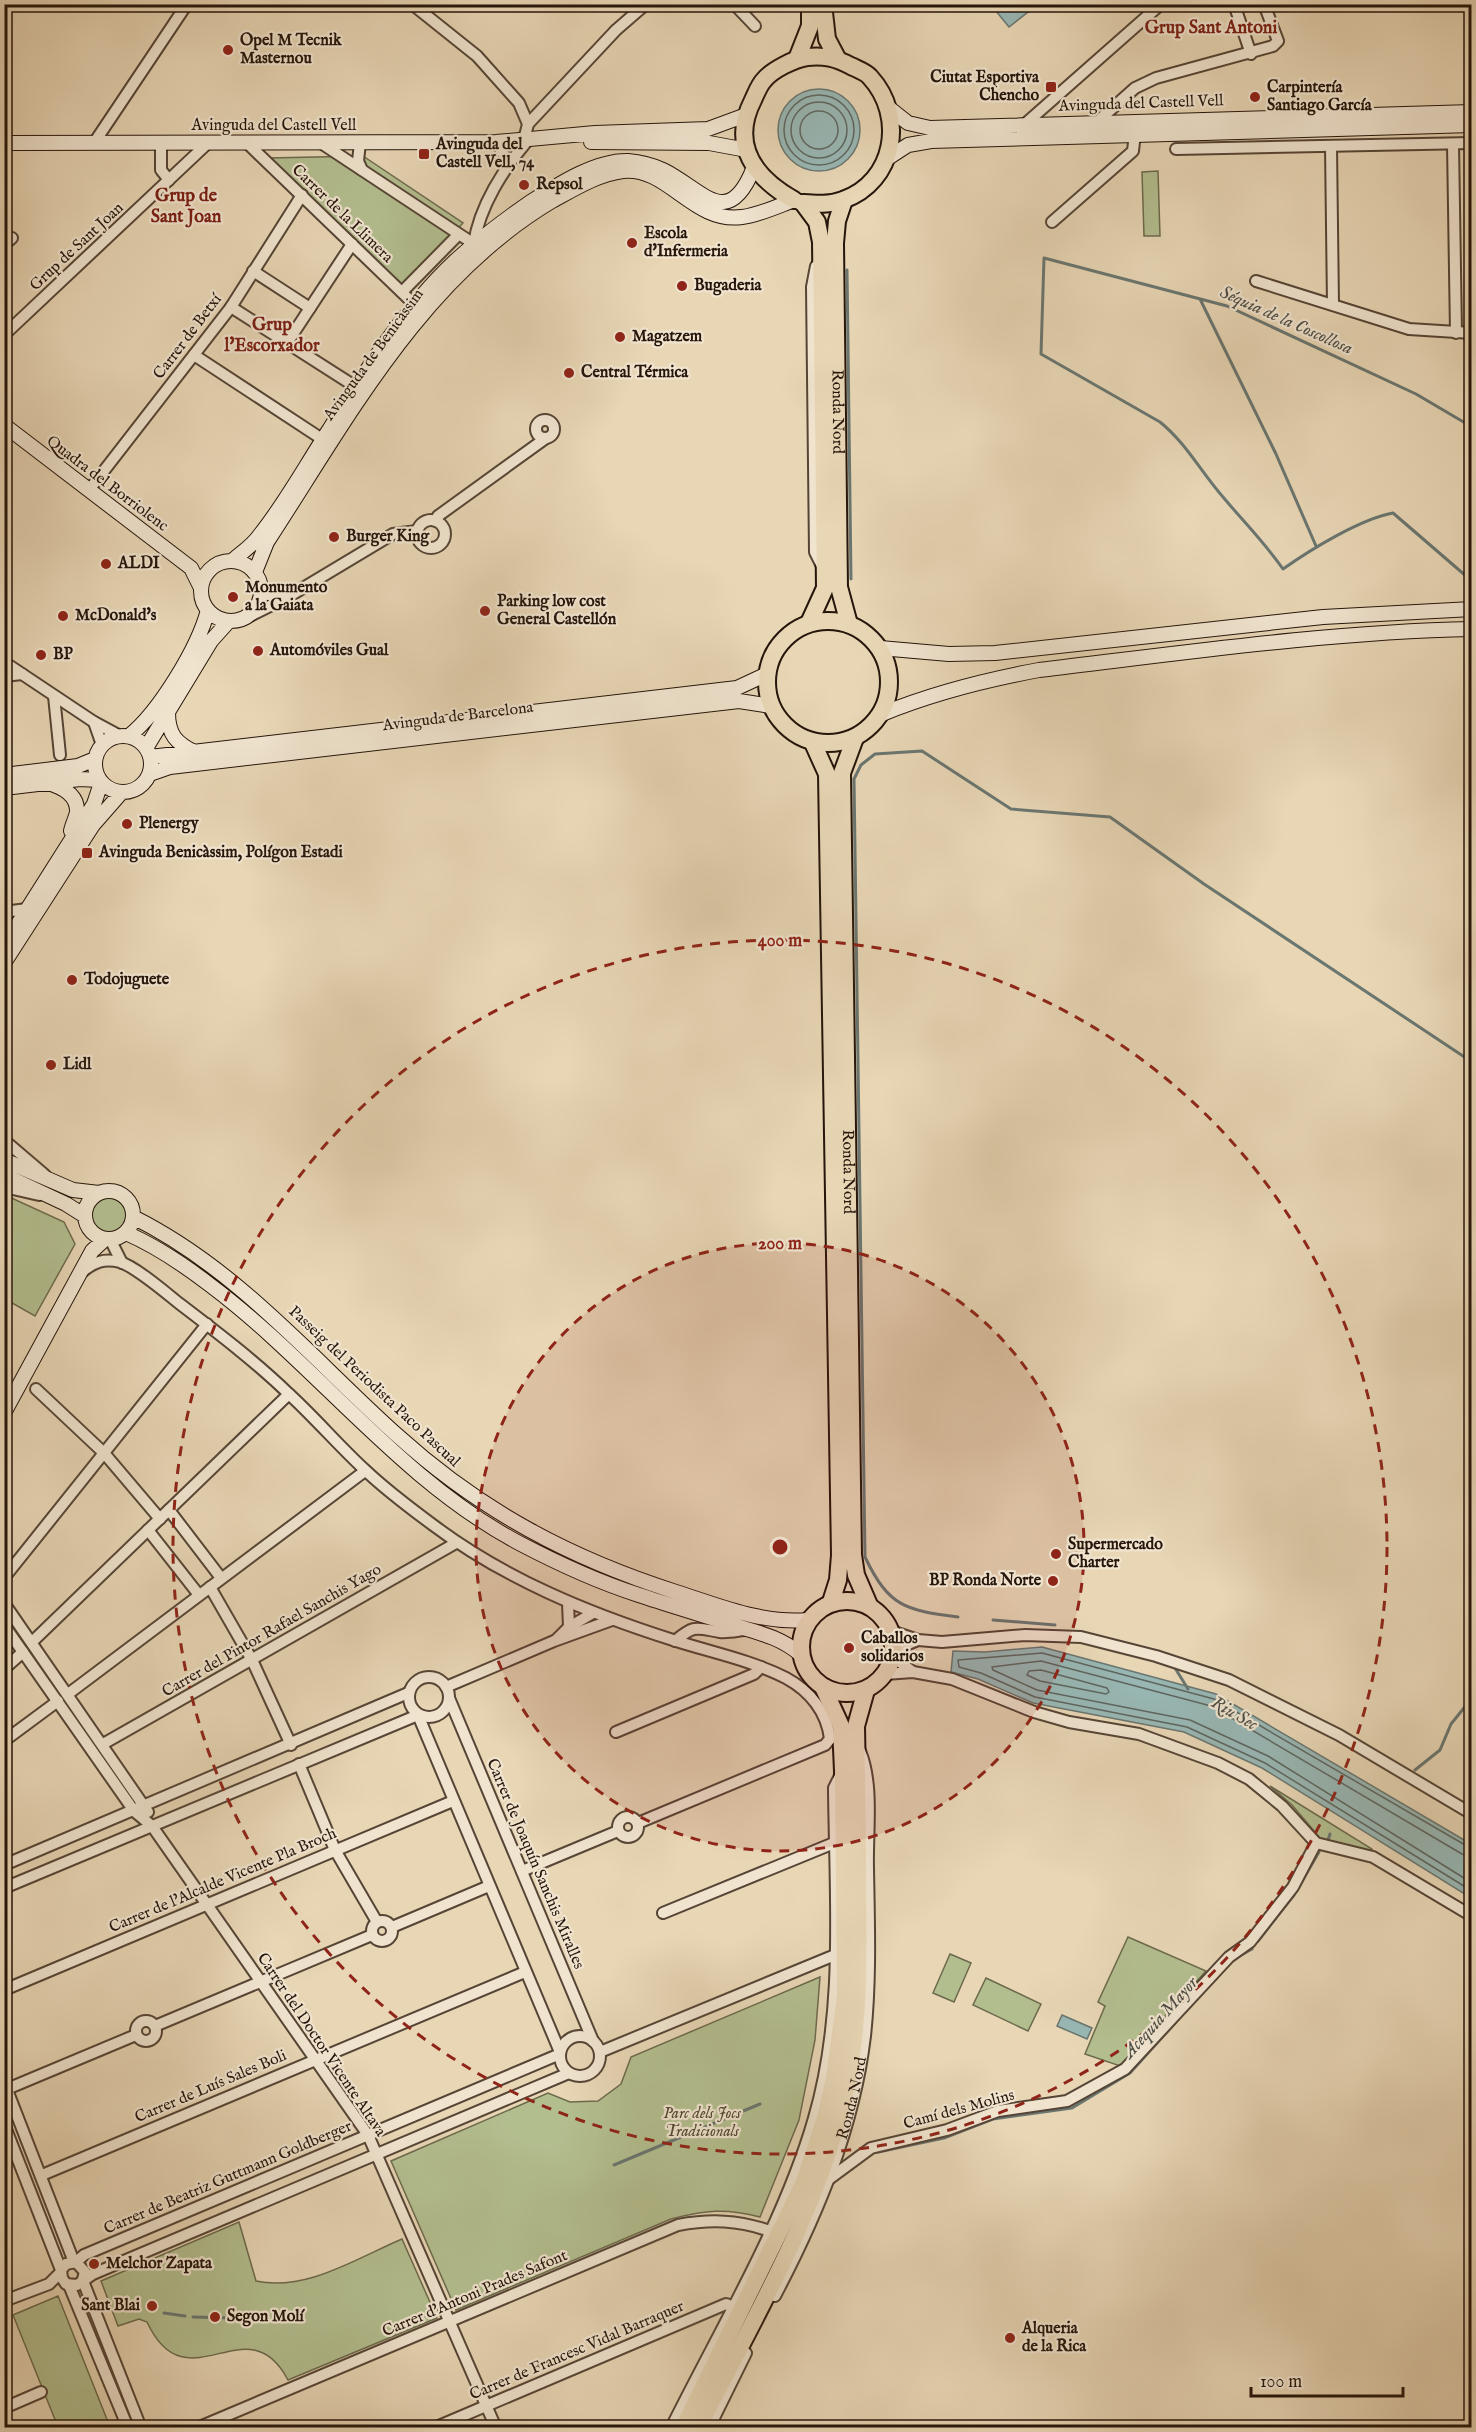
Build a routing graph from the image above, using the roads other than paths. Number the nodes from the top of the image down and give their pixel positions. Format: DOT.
graph roads {
  1 [pos="187,4"];
  2 [pos="412,4"];
  3 [pos="646,4"];
  4 [pos="734,4"];
  5 [pos="1161,4"];
  6 [pos="1234,4"];
  7 [pos="1264,4"];
  8 [pos="813,5"];
  9 [pos="755,26"];
  10 [pos="1251,54"];
  11 [pos="837,58"];
  12 [pos="797,59"];
  13 [pos="889,108"];
  14 [pos="1472,112"];
  15 [pos="746,115"];
  16 [pos="1098,122"];
  17 [pos="528,124"];
  18 [pos="1025,124"];
  19 [pos="1472,125"];
  20 [pos="1211,131"];
  21 [pos="1135,133"];
  22 [pos="544,139"];
  23 [pos="526,140"];
  24 [pos="161,142"];
  25 [pos="209,142"];
  26 [pos="496,142"];
  27 [pos="4,143"];
  28 [pos="94,143"];
  29 [pos="247,143"];
  30 [pos="360,143"];
  31 [pos="1472,143"];
  32 [pos="321,144"];
  33 [pos="1453,144"];
  34 [pos="1330,146"];
  35 [pos="1212,148"];
  36 [pos="1176,149"];
  37 [pos="747,150"];
  38 [pos="888,158"];
  39 [pos="506,167"];
  40 [pos="754,167"];
  41 [pos="362,170"];
  42 [pos="169,180"];
  43 [pos="302,195"];
  44 [pos="844,200"];
  45 [pos="798,202"];
  46 [pos="1052,222"];
  47 [pos="459,236"];
  48 [pos="352,244"];
  49 [pos="474,244"];
  50 [pos="253,271"];
  51 [pos="1256,281"];
  52 [pos="402,292"];
  53 [pos="1333,305"];
  54 [pos="416,306"];
  55 [pos="231,307"];
  56 [pos="310,308"];
  57 [pos="1456,333"];
  58 [pos="1472,333"];
  59 [pos="4,335"];
  60 [pos="287,343"];
  61 [pos="194,355"];
  62 [pos="356,387"];
  63 [pos="4,425"];
  64 [pos="541,436"];
  65 [pos="322,439"];
  66 [pos="89,490"];
  67 [pos="436,521"];
  68 [pos="417,531"];
  69 [pos="232,561"];
  70 [pos="191,568"];
  71 [pos="212,568"];
  72 [pos="255,573"];
  73 [pos="201,588"];
  74 [pos="261,594"];
  75 [pos="288,597"];
  76 [pos="1472,609"];
  77 [pos="208,610"];
  78 [pos="244,619"];
  79 [pos="228,621"];
  80 [pos="809,623"];
  81 [pos="849,624"];
  82 [pos="1472,629"];
  83 [pos="880,648"];
  84 [pos="4,662"];
  85 [pos="22,674"];
  86 [pos="767,674"];
  87 [pos="4,676"];
  88 [pos="54,696"];
  89 [pos="771,706"];
  90 [pos="168,711"];
  91 [pos="882,714"];
  92 [pos="94,722"];
  93 [pos="124,736"];
  94 [pos="855,738"];
  95 [pos="813,742"];
  96 [pos="102,745"];
  97 [pos="148,752"];
  98 [pos="196,753"];
  99 [pos="60,755"];
  100 [pos="95,759"];
  101 [pos="150,774"];
  102 [pos="4,775"];
  103 [pos="100,781"];
  104 [pos="47,783"];
  105 [pos="4,788"];
  106 [pos="121,793"];
  107 [pos="70,839"];
  108 [pos="27,909"];
  109 [pos="4,912"];
  110 [pos="6,942"];
  111 [pos="4,963"];
  112 [pos="4,1140"];
  113 [pos="4,1160"];
  114 [pos="4,1175"];
  115 [pos="52,1181"];
  116 [pos="4,1187"];
  117 [pos="99,1193"];
  118 [pos="51,1196"];
  119 [pos="85,1216"];
  120 [pos="134,1217"];
  121 [pos="90,1230"];
  122 [pos="115,1237"];
  123 [pos="92,1251"];
  124 [pos="122,1263"];
  125 [pos="79,1275"];
  126 [pos="207,1324"];
  127 [pos="36,1389"];
  128 [pos="289,1394"];
  129 [pos="4,1413"];
  130 [pos="104,1453"];
  131 [pos="365,1471"];
  132 [pos="169,1510"];
  133 [pos="160,1519"];
  134 [pos="148,1530"];
  135 [pos="456,1543"];
  136 [pos="4,1578"];
  137 [pos="221,1578"];
  138 [pos="210,1587"];
  139 [pos="199,1595"];
  140 [pos="831,1602"];
  141 [pos="4,1603"];
  142 [pos="568,1603"];
  143 [pos="869,1605"];
  144 [pos="593,1613"];
  145 [pos="612,1620"];
  146 [pos="808,1620"];
  147 [pos="4,1625"];
  148 [pos="569,1627"];
  149 [pos="586,1630"];
  150 [pos="748,1630"];
  151 [pos="891,1631"];
  152 [pos="918,1640"];
  153 [pos="554,1641"];
  154 [pos="675,1641"];
  155 [pos="32,1642"];
  156 [pos="23,1652"];
  157 [pos="800,1653"];
  158 [pos="893,1654"];
  159 [pos="252,1660"];
  160 [pos="761,1666"];
  161 [pos="4,1670"];
  162 [pos="913,1672"];
  163 [pos="885,1674"];
  164 [pos="823,1687"];
  165 [pos="866,1690"];
  166 [pos="408,1693"];
  167 [pos="448,1693"];
  168 [pos="68,1694"];
  169 [pos="58,1701"];
  170 [pos="418,1715"];
  171 [pos="616,1732"];
  172 [pos="4,1741"];
  173 [pos="856,1742"];
  174 [pos="103,1744"];
  175 [pos="291,1745"];
  176 [pos="299,1764"];
  177 [pos="843,1771"];
  178 [pos="453,1800"];
  179 [pos="146,1806"];
  180 [pos="134,1811"];
  181 [pos="1471,1814"];
  182 [pos="152,1826"];
  183 [pos="834,1843"];
  184 [pos="1316,1843"];
  185 [pos="335,1850"];
  186 [pos="4,1865"];
  187 [pos="522,1871"];
  188 [pos="489,1886"];
  189 [pos="4,1888"];
  190 [pos="207,1904"];
  191 [pos="663,1913"];
  192 [pos="1472,1916"];
  193 [pos="376,1922"];
  194 [pos="392,1927"];
  195 [pos="372,1935"];
  196 [pos="835,1955"];
  197 [pos="525,1972"];
  198 [pos="261,1982"];
  199 [pos="4,1990"];
  200 [pos="593,2041"];
  201 [pos="600,2052"];
  202 [pos="560,2053"];
  203 [pos="315,2060"];
  204 [pos="569,2073"];
  205 [pos="6,2085"];
  206 [pos="4,2124"];
  207 [pos="368,2135"];
  208 [pos="377,2154"];
  209 [pos="42,2175"];
  210 [pos="829,2179"];
  211 [pos="770,2231"];
  212 [pos="75,2262"];
  213 [pos="61,2271"];
  214 [pos="83,2280"];
  215 [pos="49,2283"];
  216 [pos="68,2284"];
  217 [pos="4,2301"];
  218 [pos="731,2306"];
  219 [pos="450,2321"];
  220 [pos="41,2392"];
  221 [pos="487,2406"];
  222 [pos="4,2408"];
  223 [pos="128,2427"];
  224 [pos="141,2427"];
  225 [pos="197,2427"];
  226 [pos="434,2427"];
  227 [pos="496,2427"];
  228 [pos="670,2427"];
  229 [pos="683,2427"];
  230 [pos="698,2427"];
  231 [pos="709,2427"];
  1 -- 28 [label="street"];
  2 -- 17 [label="street"];
  3 -- 17 [label="street"];
  4 -- 9 [label="street"];
  5 -- 18 [label="street"];
  6 -- 10 [label="street"];
  7 -- 10 [label="street"];
  8 -- 11 [label="main road"];
  8 -- 12 [label="main road"];
  10 -- 16 [label="street"];
  11 -- 12 [label="main road"];
  11 -- 13 [label="main road"];
  12 -- 15 [label="main road"];
  13 -- 18 [label="main road, Avinguda del Castell Vell"];
  13 -- 38 [label="main road"];
  14 -- 16 [label="main road, Avinguda del Castell Vell"];
  15 -- 22 [label="main road, Avinguda del Castell Vell"];
  15 -- 37 [label="main road"];
  16 -- 18 [label="main road, Avinguda del Castell Vell"];
  17 -- 23 [label="street"];
  19 -- 20 [label="main road, Avinguda del Castell Vell"];
  20 -- 21 [label="main road, Avinguda del Castell Vell"];
  20 -- 35 [label="street"];
  21 -- 38 [label="main road, Avinguda del Castell Vell"];
  21 -- 46 [label="street"];
  22 -- 23 [label="main road, Avinguda del Castell Vell"];
  22 -- 37 [label="main road, Avinguda del Castell Vell"];
  23 -- 26 [label="main road, Avinguda del Castell Vell"];
  23 -- 39 [label="street"];
  24 -- 25 [label="main road, Avinguda del Castell Vell"];
  24 -- 28 [label="main road, Avinguda del Castell Vell"];
  24 -- 42 [label="street"];
  25 -- 29 [label="main road, Avinguda del Castell Vell"];
  25 -- 42 [label="street, Grup de Sant Joan"];
  26 -- 30 [label="main road, Avinguda del Castell Vell"];
  26 -- 39 [label="street"];
  27 -- 28 [label="main road, Avinguda del Castell Vell"];
  29 -- 32 [label="main road, Avinguda del Castell Vell"];
  29 -- 43 [label="street, Carrer de la Llimera"];
  30 -- 32 [label="main road, Avinguda del Castell Vell"];
  30 -- 41 [label="street"];
  31 -- 33 [label="street"];
  32 -- 41 [label="street"];
  33 -- 34 [label="street"];
  33 -- 57 [label="street"];
  34 -- 35 [label="street"];
  34 -- 53 [label="street"];
  35 -- 36 [label="street"];
  37 -- 40 [label="main road"];
  38 -- 44 [label="main road"];
  39 -- 49 [label="street"];
  40 -- 45 [label="main road"];
  40 -- 49 [label="main road, Avinguda de Benicàssim"];
  41 -- 47 [label="street"];
  42 -- 59 [label="street, Grup de Sant Joan"];
  43 -- 48 [label="street, Carrer de la Llimera"];
  43 -- 50 [label="street, Carrer de Betxí"];
  44 -- 45 [label="main road"];
  44 -- 81 [label="main road, Ronda Nord"];
  45 -- 72 [label="main road, Avinguda de Benicàssim"];
  45 -- 80 [label="main road, Ronda Nord"];
  47 -- 49 [label="street"];
  47 -- 52 [label="street, Avinguda de Benicàssim"];
  48 -- 52 [label="street, Carrer de la Llimera"];
  48 -- 56 [label="street"];
  49 -- 54 [label="main road, Avinguda de Benicàssim"];
  50 -- 55 [label="street, Carrer de Betxí"];
  50 -- 56 [label="street"];
  51 -- 53 [label="street"];
  52 -- 54 [label="street, Carrer de la Llimera"];
  53 -- 57 [label="street"];
  54 -- 62 [label="main road, Avinguda de Benicàssim"];
  55 -- 60 [label="street"];
  55 -- 61 [label="street, Carrer de Betxí"];
  56 -- 60 [label="street"];
  57 -- 58 [label="street"];
  60 -- 62 [label="street"];
  61 -- 65 [label="street"];
  61 -- 66 [label="street, Carrer de Betxí"];
  62 -- 65 [label="main road, Avinguda de Benicàssim"];
  63 -- 66 [label="main road, Quadra del Borriolenc"];
  64 -- 67 [label="street"];
  65 -- 69 [label="main road, Avinguda de Benicàssim"];
  66 -- 70 [label="main road, Quadra del Borriolenc"];
  67 -- 68 [label="street"];
  67 -- 68 [label="street"];
  68 -- 75 [label="street"];
  69 -- 71 [label="main road"];
  69 -- 72 [label="main road"];
  70 -- 71 [label="main road"];
  70 -- 73 [label="main road, Quadra del Borriolenc"];
  71 -- 73 [label="main road"];
  72 -- 74 [label="main road"];
  73 -- 77 [label="main road"];
  74 -- 75 [label="street"];
  74 -- 78 [label="main road"];
  75 -- 78 [label="street"];
  76 -- 83 [label="main road"];
  77 -- 79 [label="main road"];
  77 -- 93 [label="main road"];
  78 -- 79 [label="main road"];
  79 -- 90 [label="main road"];
  80 -- 81 [label="main road"];
  80 -- 86 [label="main road"];
  81 -- 83 [label="main road"];
  82 -- 91 [label="main road"];
  83 -- 91 [label="main road"];
  84 -- 85 [label="street"];
  85 -- 87 [label="street"];
  85 -- 88 [label="street"];
  86 -- 89 [label="main road"];
  86 -- 98 [label="main road, Avinguda de Barcelona"];
  88 -- 92 [label="street"];
  88 -- 99 [label="street"];
  89 -- 95 [label="main road"];
  89 -- 101 [label="main road, Avinguda de Barcelona"];
  90 -- 97 [label="main road"];
  90 -- 98 [label="main road"];
  91 -- 94 [label="main road"];
  92 -- 93 [label="street"];
  92 -- 96 [label="street"];
  93 -- 96 [label="main road"];
  93 -- 97 [label="main road"];
  94 -- 95 [label="main road"];
  94 -- 143 [label="main road, Ronda Nord"];
  95 -- 140 [label="main road, Ronda Nord"];
  96 -- 100 [label="main road"];
  97 -- 98 [label="main road, Avinguda de Barcelona"];
  97 -- 101 [label="main road"];
  100 -- 102 [label="main road"];
  100 -- 103 [label="main road"];
  101 -- 106 [label="main road"];
  103 -- 104 [label="main road"];
  103 -- 106 [label="main road"];
  103 -- 107 [label="main road"];
  104 -- 105 [label="main road"];
  104 -- 107 [label="main road"];
  106 -- 111 [label="main road"];
  107 -- 108 [label="main road"];
  108 -- 109 [label="street"];
  108 -- 110 [label="main road"];
  112 -- 115 [label="street"];
  113 -- 115 [label="main road"];
  114 -- 118 [label="main road"];
  115 -- 117 [label="main road"];
  116 -- 118 [label="street"];
  117 -- 119 [label="main road"];
  117 -- 120 [label="main road"];
  118 -- 119 [label="main road"];
  119 -- 121 [label="main road"];
  120 -- 122 [label="main road"];
  120 -- 146 [label="main road, Passeig del Periodista Paco Pascual"];
  121 -- 122 [label="main road"];
  121 -- 123 [label="main road"];
  122 -- 123 [label="main road"];
  122 -- 124 [label="street"];
  122 -- 150 [label="main road, Passeig del Periodista Paco Pascual"];
  123 -- 125 [label="main road"];
  124 -- 125 [label="street"];
  124 -- 126 [label="street"];
  125 -- 129 [label="main road"];
  126 -- 128 [label="street"];
  126 -- 130 [label="street"];
  127 -- 130 [label="street"];
  128 -- 131 [label="street"];
  128 -- 132 [label="street"];
  130 -- 133 [label="street"];
  130 -- 136 [label="street"];
  131 -- 135 [label="street"];
  131 -- 137 [label="street"];
  132 -- 133 [label="street"];
  132 -- 137 [label="street"];
  133 -- 134 [label="street"];
  134 -- 139 [label="street"];
  134 -- 155 [label="street"];
  135 -- 142 [label="street"];
  135 -- 159 [label="street, Carrer del Pintor Rafael Sanchis Yago"];
  137 -- 138 [label="street"];
  138 -- 139 [label="street"];
  138 -- 159 [label="street"];
  139 -- 168 [label="street"];
  140 -- 143 [label="main road"];
  140 -- 146 [label="main road"];
  141 -- 155 [label="street, Carrer del Doctor Vicente Altava"];
  142 -- 144 [label="street"];
  142 -- 148 [label="street"];
  143 -- 151 [label="main road"];
  144 -- 145 [label="street"];
  144 -- 148 [label="street"];
  144 -- 149 [label="street"];
  145 -- 149 [label="street"];
  145 -- 154 [label="street"];
  146 -- 157 [label="main road"];
  147 -- 156 [label="street, Carrer del Doctor Vicente Altava"];
  148 -- 153 [label="street"];
  149 -- 153 [label="street"];
  150 -- 154 [label="street, Passeig del Periodista Paco Pascual"];
  150 -- 157 [label="main road, Passeig del Periodista Paco Pascual"];
  151 -- 152 [label="street"];
  151 -- 158 [label="main road"];
  152 -- 158 [label="street"];
  152 -- 181 [label="street"];
  153 -- 167 [label="street"];
  154 -- 160 [label="street"];
  155 -- 168 [label="street, Carrer del Doctor Vicente Altava"];
  156 -- 161 [label="street"];
  156 -- 169 [label="street, Carrer del Doctor Vicente Altava"];
  157 -- 164 [label="main road"];
  158 -- 162 [label="street"];
  158 -- 163 [label="main road"];
  159 -- 174 [label="street, Carrer del Pintor Rafael Sanchis Yago"];
  159 -- 175 [label="street"];
  160 -- 171 [label="street"];
  160 -- 187 [label="street"];
  162 -- 163 [label="street"];
  162 -- 184 [label="street"];
  163 -- 165 [label="main road"];
  164 -- 165 [label="main road"];
  164 -- 177 [label="main road, Ronda Nord"];
  165 -- 173 [label="main road, Ronda Nord"];
  166 -- 167 [label="street"];
  166 -- 170 [label="street"];
  166 -- 175 [label="street"];
  167 -- 170 [label="street"];
  167 -- 187 [label="street, Carrer de Joaquín Sanchis Miralles"];
  168 -- 174 [label="street, Carrer del Doctor Vicente Altava"];
  169 -- 172 [label="street"];
  169 -- 180 [label="street, Carrer del Doctor Vicente Altava"];
  170 -- 176 [label="street"];
  170 -- 178 [label="street"];
  173 -- 210 [label="street, Ronda Nord"];
  173 -- 230 [label="main road, Ronda Nord"];
  174 -- 179 [label="street, Carrer del Doctor Vicente Altava"];
  175 -- 179 [label="street"];
  176 -- 182 [label="street"];
  176 -- 185 [label="street"];
  177 -- 183 [label="street, Ronda Nord"];
  177 -- 229 [label="main road, Ronda Nord"];
  178 -- 185 [label="street, Carrer de l'Alcalde Vicente Pla Broch"];
  178 -- 188 [label="street"];
  179 -- 180 [label="street"];
  179 -- 182 [label="street, Carrer del Doctor Vicente Altava"];
  180 -- 182 [label="street, Carrer del Doctor Vicente Altava"];
  180 -- 186 [label="street"];
  182 -- 189 [label="street"];
  182 -- 190 [label="street, Carrer del Doctor Vicente Altava"];
  183 -- 191 [label="street"];
  183 -- 196 [label="street, Ronda Nord"];
  184 -- 192 [label="street"];
  184 -- 210 [label="street, Camí dels Molins"];
  185 -- 190 [label="street, Carrer de l'Alcalde Vicente Pla Broch"];
  185 -- 193 [label="street"];
  187 -- 200 [label="street, Carrer de Joaquín Sanchis Miralles"];
  188 -- 194 [label="street"];
  188 -- 197 [label="street"];
  190 -- 198 [label="street, Carrer del Doctor Vicente Altava"];
  190 -- 199 [label="street, Carrer de l'Alcalde Vicente Pla Broch"];
  193 -- 194 [label="street"];
  193 -- 195 [label="street"];
  194 -- 195 [label="street"];
  195 -- 198 [label="street"];
  196 -- 201 [label="street"];
  196 -- 211 [label="street, Ronda Nord"];
  197 -- 202 [label="street"];
  197 -- 203 [label="street, Carrer de Luís Sales Boli"];
  198 -- 203 [label="street, Carrer del Doctor Vicente Altava"];
  198 -- 205 [label="street"];
  200 -- 201 [label="street"];
  200 -- 202 [label="street"];
  201 -- 204 [label="street"];
  202 -- 204 [label="street"];
  202 -- 207 [label="street, Carrer de Beatriz Guttmann Goldberger"];
  203 -- 207 [label="street, Carrer del Doctor Vicente Altava"];
  203 -- 209 [label="street, Carrer de Luís Sales Boli"];
  204 -- 208 [label="street"];
  205 -- 209 [label="street"];
  206 -- 213 [label="street"];
  207 -- 208 [label="street, Carrer del Doctor Vicente Altava"];
  207 -- 212 [label="street, Carrer de Beatriz Guttmann Goldberger"];
  208 -- 214 [label="street"];
  208 -- 219 [label="street, Carrer del Doctor Vicente Altava"];
  209 -- 212 [label="street"];
  210 -- 231 [label="street, Ronda Nord"];
  211 -- 218 [label="street, Ronda Nord"];
  211 -- 219 [label="street, Carrer d'Antoni Prades Safont"];
  212 -- 213 [label="street"];
  212 -- 214 [label="street"];
  213 -- 215 [label="street"];
  213 -- 216 [label="street"];
  214 -- 216 [label="street"];
  214 -- 224 [label="street"];
  215 -- 216 [label="street"];
  215 -- 217 [label="street"];
  216 -- 223 [label="street"];
  218 -- 221 [label="street, Carrer de Francesc Vidal Barraquer"];
  218 -- 228 [label="street, Ronda Nord"];
  219 -- 221 [label="street, Carrer del Doctor Vicente Altava"];
  219 -- 225 [label="street, Carrer d'Antoni Prades Safont"];
  220 -- 222 [label="street"];
  221 -- 226 [label="street, Carrer de Francesc Vidal Barraquer"];
  221 -- 227 [label="street, Carrer del Doctor Vicente Altava"];
}
